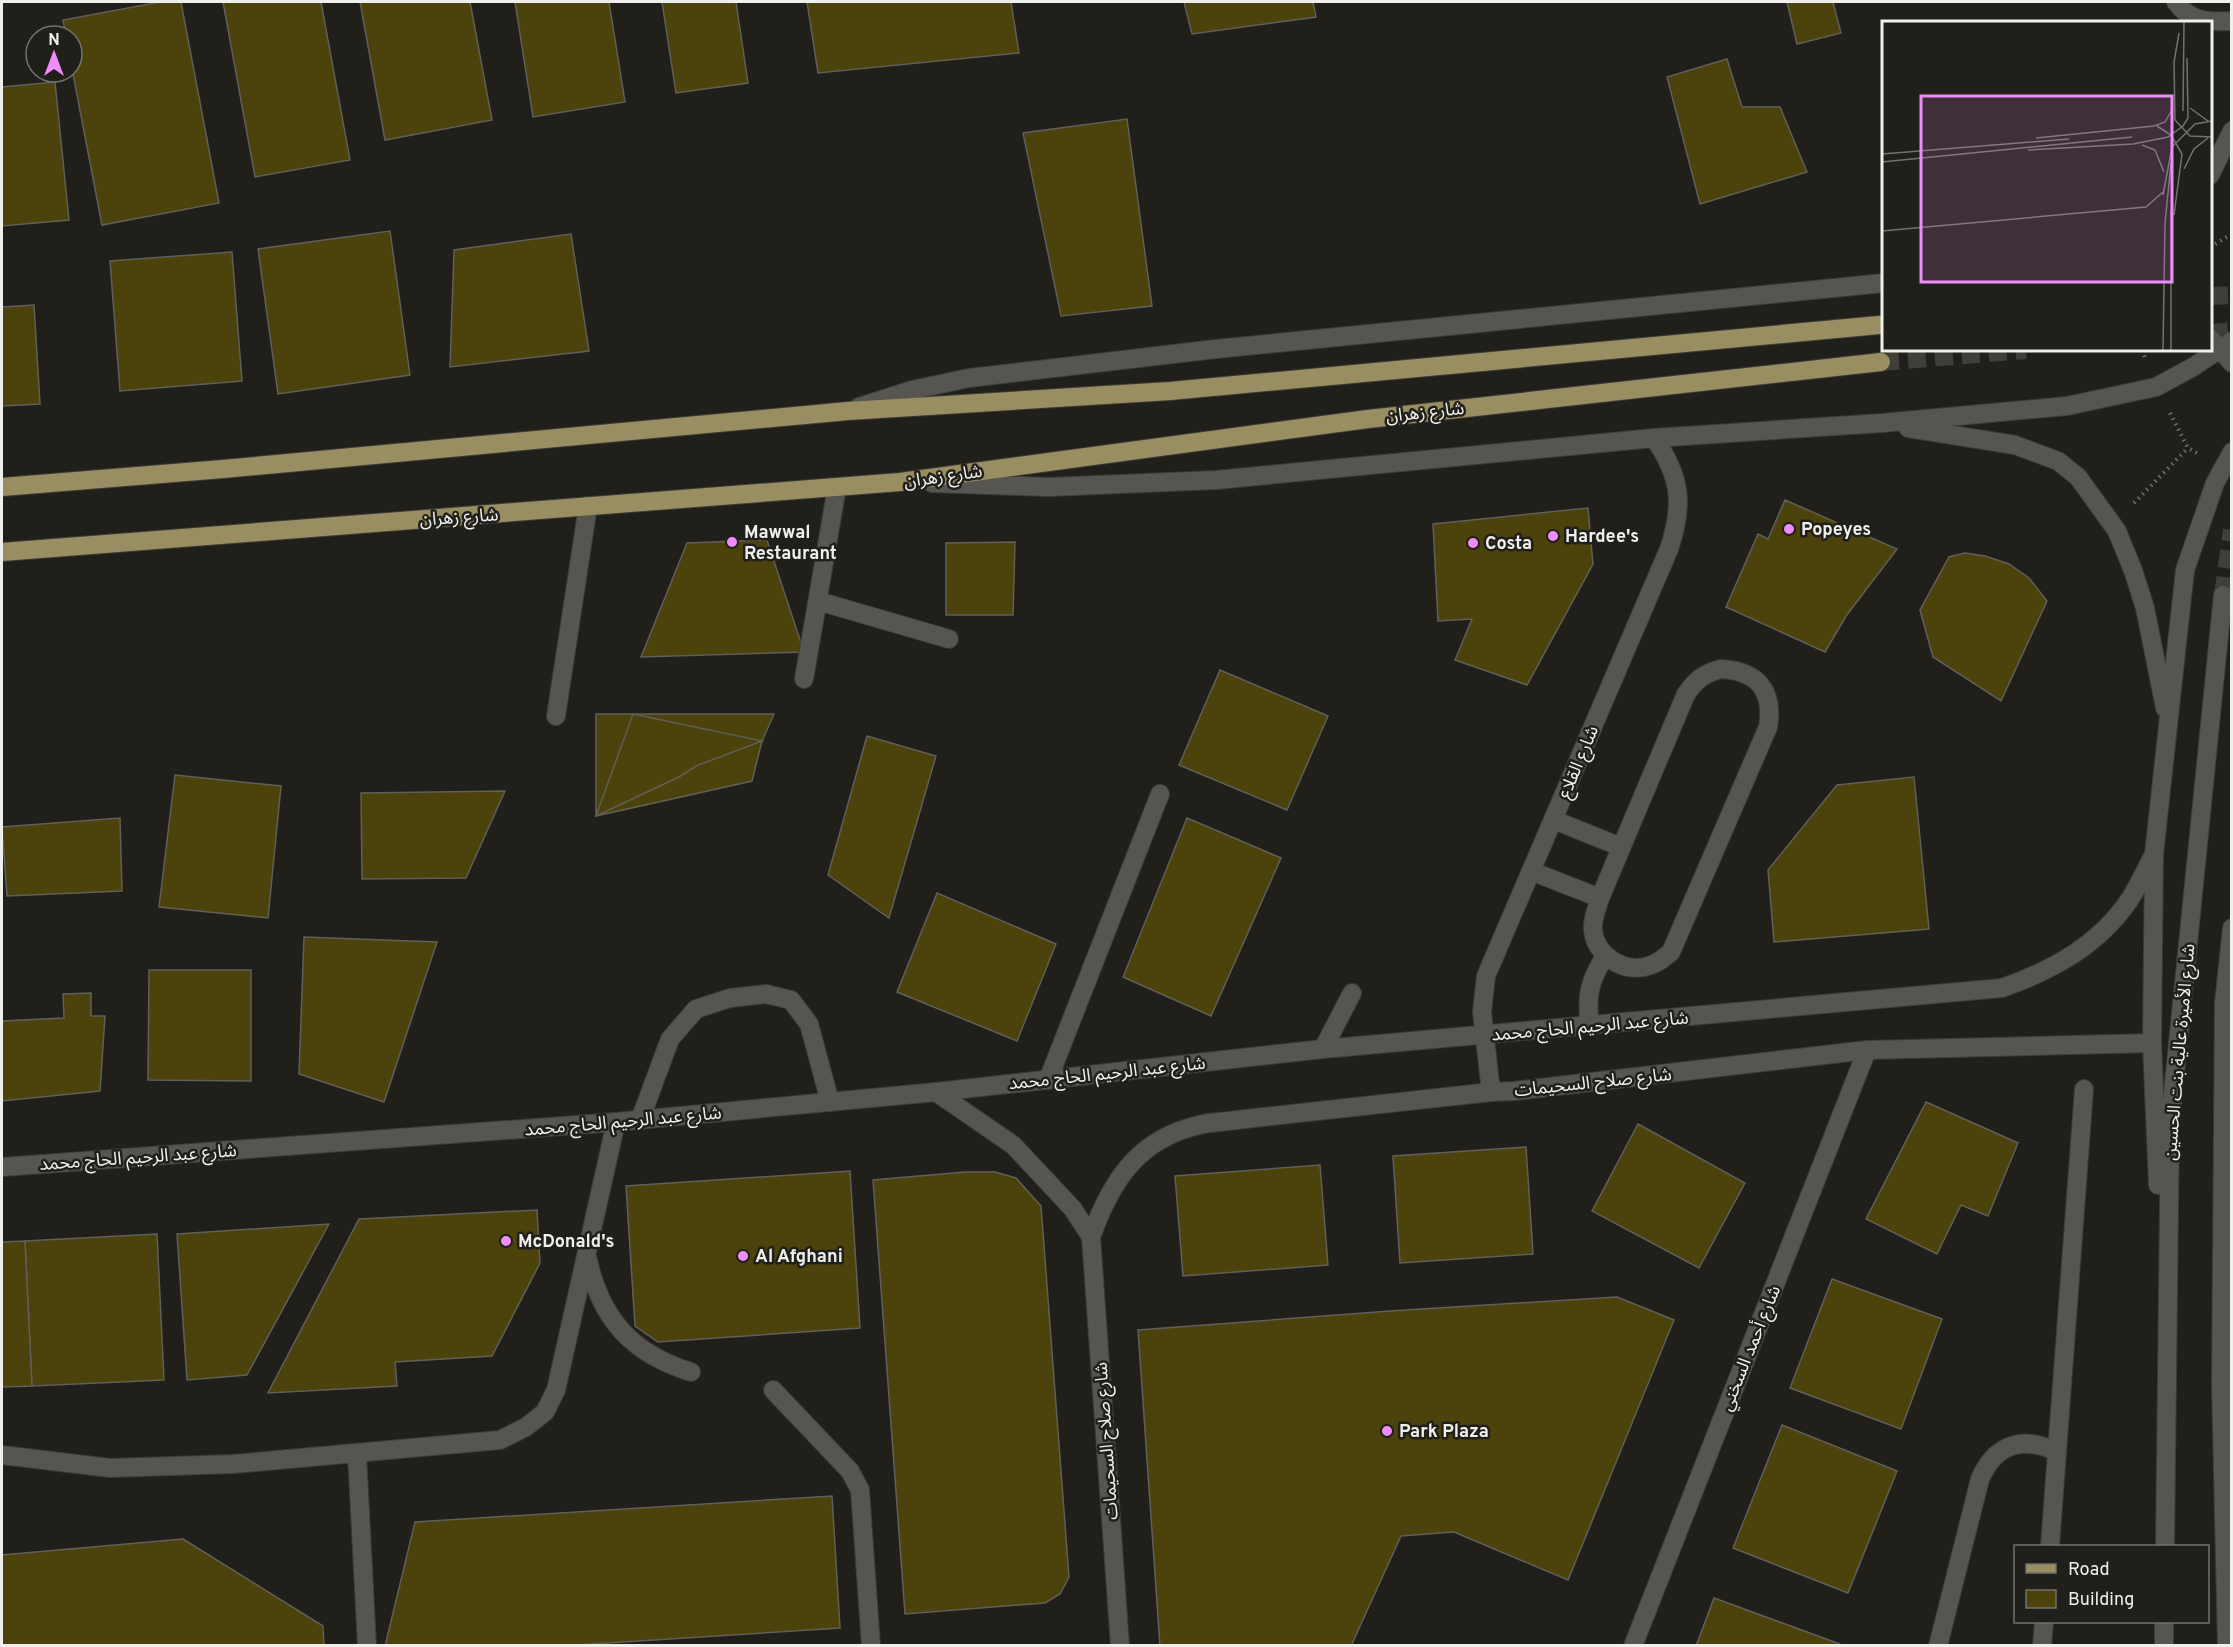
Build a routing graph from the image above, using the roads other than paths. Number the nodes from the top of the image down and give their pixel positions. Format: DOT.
graph roads {
  1 [pos="2176,2"];
  2 [pos="2202,21"];
  3 [pos="2232,21"];
  4 [pos="2212,22"];
  5 [pos="2232,131"];
  6 [pos="2212,173"];
  7 [pos="1882,283"];
  8 [pos="1879,324"];
  9 [pos="2221,343"];
  10 [pos="2212,351"];
  11 [pos="1881,362"];
  12 [pos="2232,363"];
  13 [pos="848,411"];
  14 [pos="1882,423"];
  15 [pos="1654,438"];
  16 [pos="2228,459"];
  17 [pos="900,482"];
  18 [pos="2,487"];
  19 [pos="837,487"];
  20 [pos="588,506"];
  21 [pos="2,552"];
  22 [pos="2223,595"];
  23 [pos="818,601"];
  24 [pos="950,639"];
  25 [pos="804,679"];
  26 [pos="556,716"];
  27 [pos="2168,722"];
  28 [pos="1160,794"];
  29 [pos="1554,820"];
  30 [pos="1621,847"];
  31 [pos="2154,854"];
  32 [pos="1531,871"];
  33 [pos="1600,898"];
  34 [pos="2232,928"];
  35 [pos="1605,956"];
  36 [pos="1352,993"];
  37 [pos="1590,1026"];
  38 [pos="1485,1036"];
  39 [pos="2152,1042"];
  40 [pos="1323,1049"];
  41 [pos="1867,1050"];
  42 [pos="1047,1080"];
  43 [pos="2084,1089"];
  44 [pos="936,1092"];
  45 [pos="1491,1092"];
  46 [pos="830,1102"];
  47 [pos="640,1120"];
  48 [pos="616,1122"];
  49 [pos="2,1167"];
  50 [pos="1091,1237"];
  51 [pos="587,1255"];
  52 [pos="2232,1274"];
  53 [pos="691,1372"];
  54 [pos="2221,1384"];
  55 [pos="773,1390"];
  56 [pos="2167,1391"];
  57 [pos="2057,1452"];
  58 [pos="357,1454"];
  59 [pos="2,1455"];
  60 [pos="2050,1545"];
  61 [pos="2165,1545"];
  62 [pos="2044,1623"];
  63 [pos="2164,1623"];
  64 [pos="367,1646"];
  65 [pos="871,1646"];
  66 [pos="1120,1646"];
  67 [pos="1633,1646"];
  68 [pos="1938,1646"];
  69 [pos="2042,1646"];
  70 [pos="2164,1646"];
  71 [pos="2227,1646"];
  1 -- 2 [label="street"];
  3 -- 4 [label="street"];
  5 -- 6 [label="street"];
  7 -- 13 [label="street"];
  8 -- 13 [label="main road"];
  9 -- 12 [label="street"];
  10 -- 14 [label="street"];
  11 -- 17 [label="main road, شارع زهران"];
  13 -- 18 [label="main road"];
  14 -- 15 [label="street"];
  14 -- 27 [label="street"];
  15 -- 17 [label="street"];
  15 -- 29 [label="street, شارع القلاع"];
  16 -- 27 [label="street"];
  17 -- 19 [label="main road, شارع زهران"];
  19 -- 20 [label="main road, شارع زهران"];
  19 -- 23 [label="street"];
  20 -- 21 [label="main road, شارع زهران"];
  20 -- 26 [label="street"];
  22 -- 56 [label="street, شارع الأميرة عالية بنت الحسين"];
  23 -- 24 [label="street"];
  23 -- 25 [label="street"];
  27 -- 31 [label="street"];
  28 -- 42 [label="street"];
  29 -- 30 [label="street"];
  29 -- 32 [label="street, شارع القلاع"];
  30 -- 33 [label="street"];
  30 -- 35 [label="street"];
  31 -- 37 [label="street, شارع عبد الرحيم الحاج محمد"];
  31 -- 39 [label="street"];
  32 -- 33 [label="street"];
  32 -- 38 [label="street, شارع القلاع"];
  33 -- 35 [label="street"];
  34 -- 54 [label="street"];
  35 -- 37 [label="street"];
  36 -- 40 [label="street"];
  37 -- 38 [label="street, شارع عبد الرحيم الحاج محمد"];
  38 -- 40 [label="street, شارع عبد الرحيم الحاج محمد"];
  38 -- 45 [label="street, شارع القلاع"];
  39 -- 41 [label="street, شارع صلاح السحيمات"];
  39 -- 56 [label="street"];
  40 -- 42 [label="street, شارع عبد الرحيم الحاج محمد"];
  41 -- 45 [label="street, شارع صلاح السحيمات"];
  41 -- 67 [label="street, شارع أحمد السخني"];
  42 -- 44 [label="street, شارع عبد الرحيم الحاج محمد"];
  43 -- 57 [label="street"];
  44 -- 46 [label="street, شارع عبد الرحيم الحاج محمد"];
  44 -- 50 [label="street, شارع صلاح السحيمات"];
  45 -- 50 [label="street, شارع صلاح السحيمات"];
  46 -- 47 [label="street, شارع عبد الرحيم الحاج محمد"];
  46 -- 47 [label="street"];
  47 -- 48 [label="street, شارع عبد الرحيم الحاج محمد"];
  48 -- 49 [label="street, شارع عبد الرحيم الحاج محمد"];
  48 -- 51 [label="street"];
  50 -- 66 [label="street, شارع صلاح السحيمات"];
  51 -- 53 [label="street"];
  51 -- 58 [label="street"];
  52 -- 54 [label="street"];
  54 -- 71 [label="street"];
  55 -- 65 [label="street"];
  56 -- 61 [label="street, شارع الأميرة عالية بنت الحسين"];
  57 -- 60 [label="street"];
  57 -- 68 [label="street"];
  58 -- 59 [label="street"];
  58 -- 64 [label="street"];
  62 -- 69 [label="street"];
  63 -- 70 [label="street"];
}
